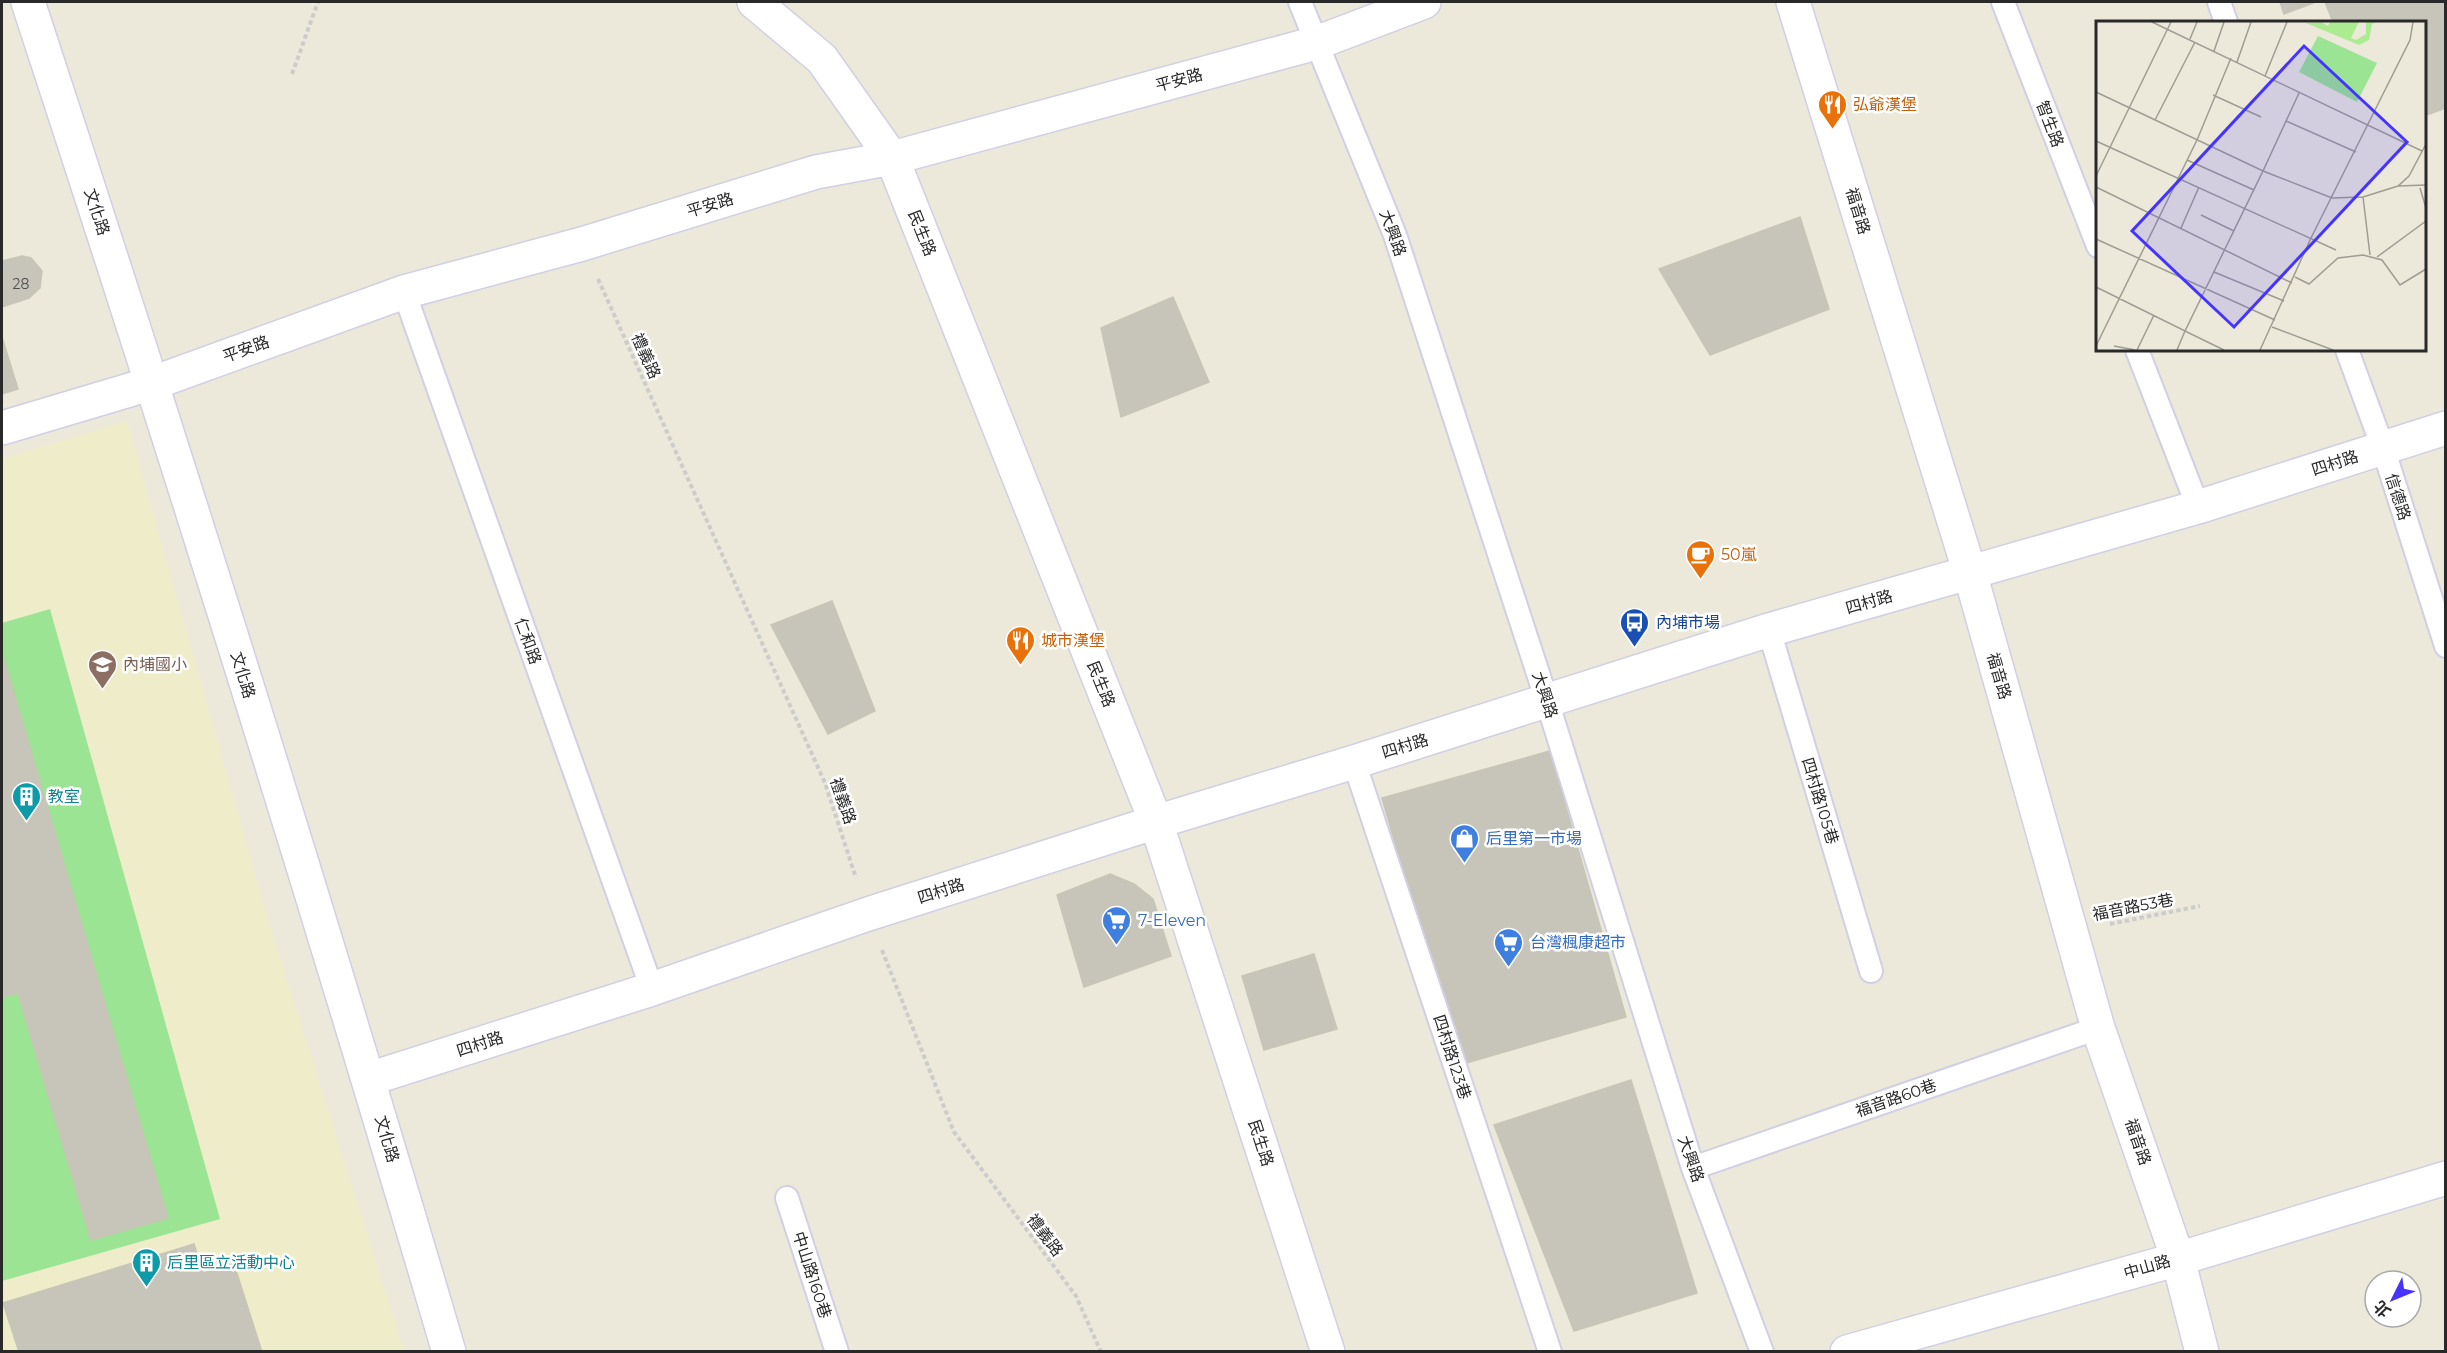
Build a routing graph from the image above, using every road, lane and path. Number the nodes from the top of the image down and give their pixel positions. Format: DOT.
graph roads {
  1 [pos="28,2"];
  2 [pos="318,2"];
  3 [pos="754,2"];
  4 [pos="1300,2"];
  5 [pos="1424,2"];
  6 [pos="1793,2"];
  7 [pos="2003,2"];
  8 [pos="2219,2"];
  9 [pos="2226,21"];
  10 [pos="1316,43"];
  11 [pos="292,74"];
  12 [pos="892,158"];
  13 [pos="2096,243"];
  14 [pos="582,244"];
  15 [pos="404,292"];
  16 [pos="2137,351"];
  17 [pos="2347,351"];
  18 [pos="153,383"];
  19 [pos="2,428"];
  20 [pos="2445,428"];
  21 [pos="2383,448"];
  22 [pos="2198,507"];
  23 [pos="1970,573"];
  24 [pos="1769,630"];
  25 [pos="2445,646"];
  26 [pos="1547,701"];
  27 [pos="1353,762"];
  28 [pos="1156,822"];
  29 [pos="2200,906"];
  30 [pos="868,914"];
  31 [pos="2070,932"];
  32 [pos="1871,971"];
  33 [pos="652,989"];
  34 [pos="2098,1028"];
  35 [pos="369,1079"];
  36 [pos="1693,1168"];
  37 [pos="2445,1178"];
  38 [pos="787,1198"];
  39 [pos="2178,1259"];
  40 [pos="449,1352"];
  41 [pos="837,1352"];
  42 [pos="1101,1352"];
  43 [pos="1328,1352"];
  44 [pos="1550,1352"];
  45 [pos="1762,1352"];
  46 [pos="1847,1352"];
  47 [pos="2202,1352"];
  1 -- 18 [label="street, 文化路"];
  2 -- 11 [label="path"];
  3 -- 12 [label="street, 民生路"];
  4 -- 10 [label="lane, 大興路"];
  5 -- 10 [label="street, 平安路"];
  6 -- 23 [label="street, 福音路"];
  7 -- 13 [label="lane, 智生路"];
  8 -- 9 [label="lane"];
  10 -- 12 [label="street, 平安路"];
  10 -- 26 [label="lane, 大興路"];
  12 -- 14 [label="street, 平安路"];
  12 -- 28 [label="street, 民生路"];
  14 -- 15 [label="street, 平安路"];
  14 -- 30 [label="path, 禮義路"];
  15 -- 18 [label="street, 平安路"];
  15 -- 33 [label="lane, 仁和路"];
  16 -- 22 [label="lane"];
  17 -- 21 [label="lane, 信德路"];
  18 -- 19 [label="street, 平安路"];
  18 -- 35 [label="street, 文化路"];
  20 -- 21 [label="street, 四村路"];
  21 -- 22 [label="street, 四村路"];
  21 -- 25 [label="lane, 信德路"];
  22 -- 23 [label="street, 四村路"];
  23 -- 24 [label="street, 四村路"];
  23 -- 31 [label="street, 福音路"];
  24 -- 26 [label="street, 四村路"];
  24 -- 32 [label="lane, 四村路105巷"];
  26 -- 27 [label="street, 四村路"];
  26 -- 36 [label="lane, 大興路"];
  27 -- 28 [label="street, 四村路"];
  27 -- 44 [label="lane, 四村路123巷"];
  28 -- 30 [label="street, 四村路"];
  28 -- 43 [label="street, 民生路"];
  29 -- 31 [label="path, 福音路53巷"];
  30 -- 33 [label="street, 四村路"];
  30 -- 42 [label="path, 禮義路"];
  31 -- 34 [label="street, 福音路"];
  33 -- 35 [label="street, 四村路"];
  34 -- 36 [label="lane, 福音路60巷"];
  34 -- 39 [label="street, 福音路"];
  35 -- 40 [label="street, 文化路"];
  36 -- 45 [label="lane, 大興路"];
  37 -- 39 [label="street, 中山路"];
  38 -- 41 [label="lane, 中山路160巷"];
  39 -- 46 [label="street, 中山路"];
  39 -- 47 [label="street, 福音路"];
}
